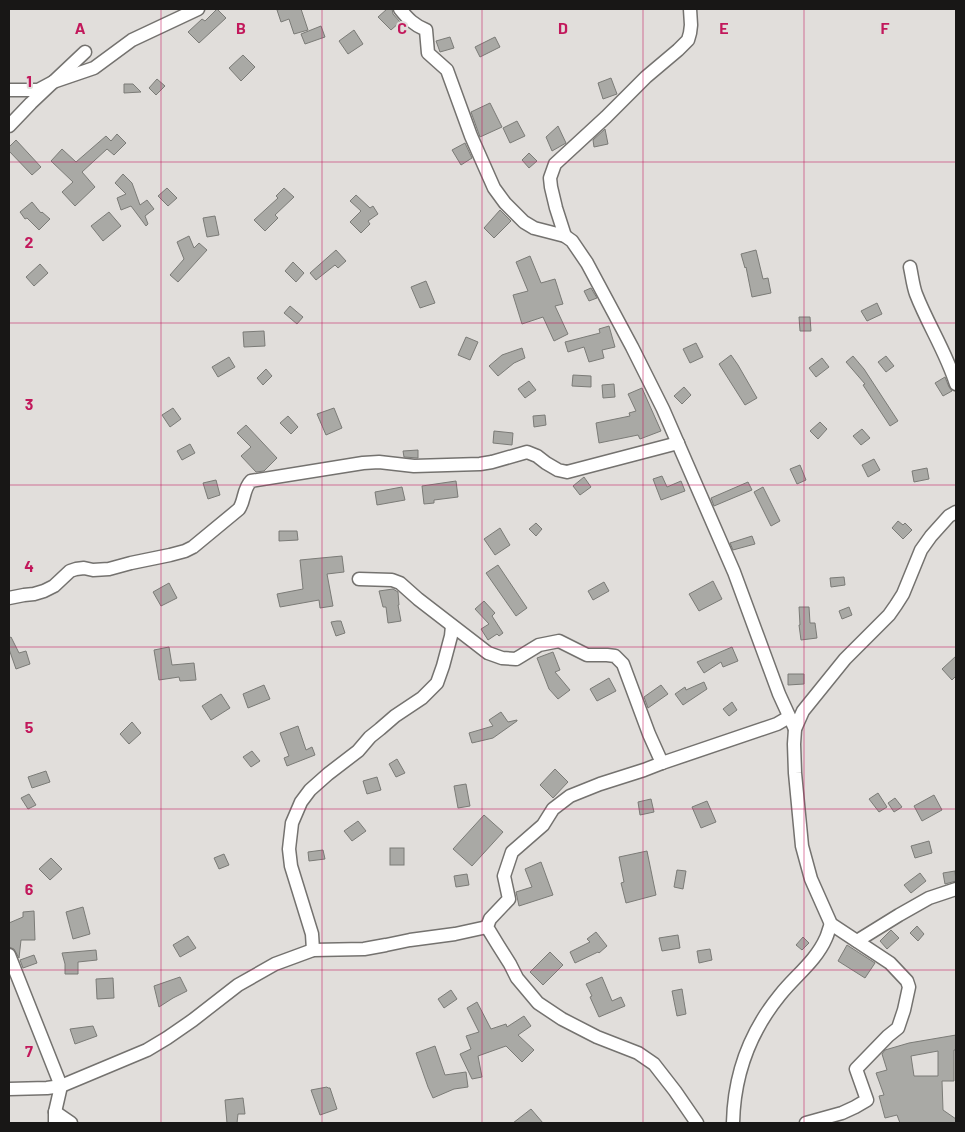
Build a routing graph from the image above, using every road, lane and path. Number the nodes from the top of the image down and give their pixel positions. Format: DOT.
graph roads {
  1 [pos="198,9"];
  2 [pos="400,9"];
  3 [pos="690,9"];
  4 [pos="85,52"];
  5 [pos="53,82"];
  6 [pos="9,90"];
  7 [pos="9,126"];
  8 [pos="565,236"];
  9 [pos="910,267"];
  10 [pos="956,384"];
  11 [pos="678,443"];
  12 [pos="956,512"];
  13 [pos="359,578"];
  14 [pos="9,598"];
  15 [pos="452,626"];
  16 [pos="790,717"];
  17 [pos="796,729"];
  18 [pos="662,763"];
  19 [pos="956,889"];
  20 [pos="831,924"];
  21 [pos="488,927"];
  22 [pos="857,941"];
  23 [pos="313,950"];
  24 [pos="9,955"];
  25 [pos="61,1086"];
  26 [pos="9,1089"];
  27 [pos="55,1118"];
  28 [pos="70,1123"];
  29 [pos="697,1123"];
  30 [pos="733,1123"];
  31 [pos="806,1123"];
  1 -- 5 [label="street"];
  2 -- 8 [label="street"];
  3 -- 8 [label="street"];
  4 -- 5 [label="street"];
  5 -- 6 [label="street"];
  5 -- 7 [label="street"];
  8 -- 11 [label="street"];
  9 -- 10 [label="street"];
  11 -- 14 [label="street"];
  11 -- 16 [label="street"];
  12 -- 17 [label="street"];
  13 -- 15 [label="street"];
  15 -- 18 [label="street"];
  15 -- 23 [label="street"];
  16 -- 17 [label="street"];
  16 -- 18 [label="street"];
  17 -- 20 [label="street"];
  18 -- 21 [label="street"];
  19 -- 22 [label="street"];
  20 -- 22 [label="street"];
  20 -- 30 [label="street"];
  21 -- 23 [label="street"];
  21 -- 29 [label="street"];
  22 -- 31 [label="street"];
  23 -- 25 [label="street"];
  24 -- 25 [label="street"];
  25 -- 26 [label="street"];
  25 -- 27 [label="street"];
  27 -- 28 [label="street"];
}
